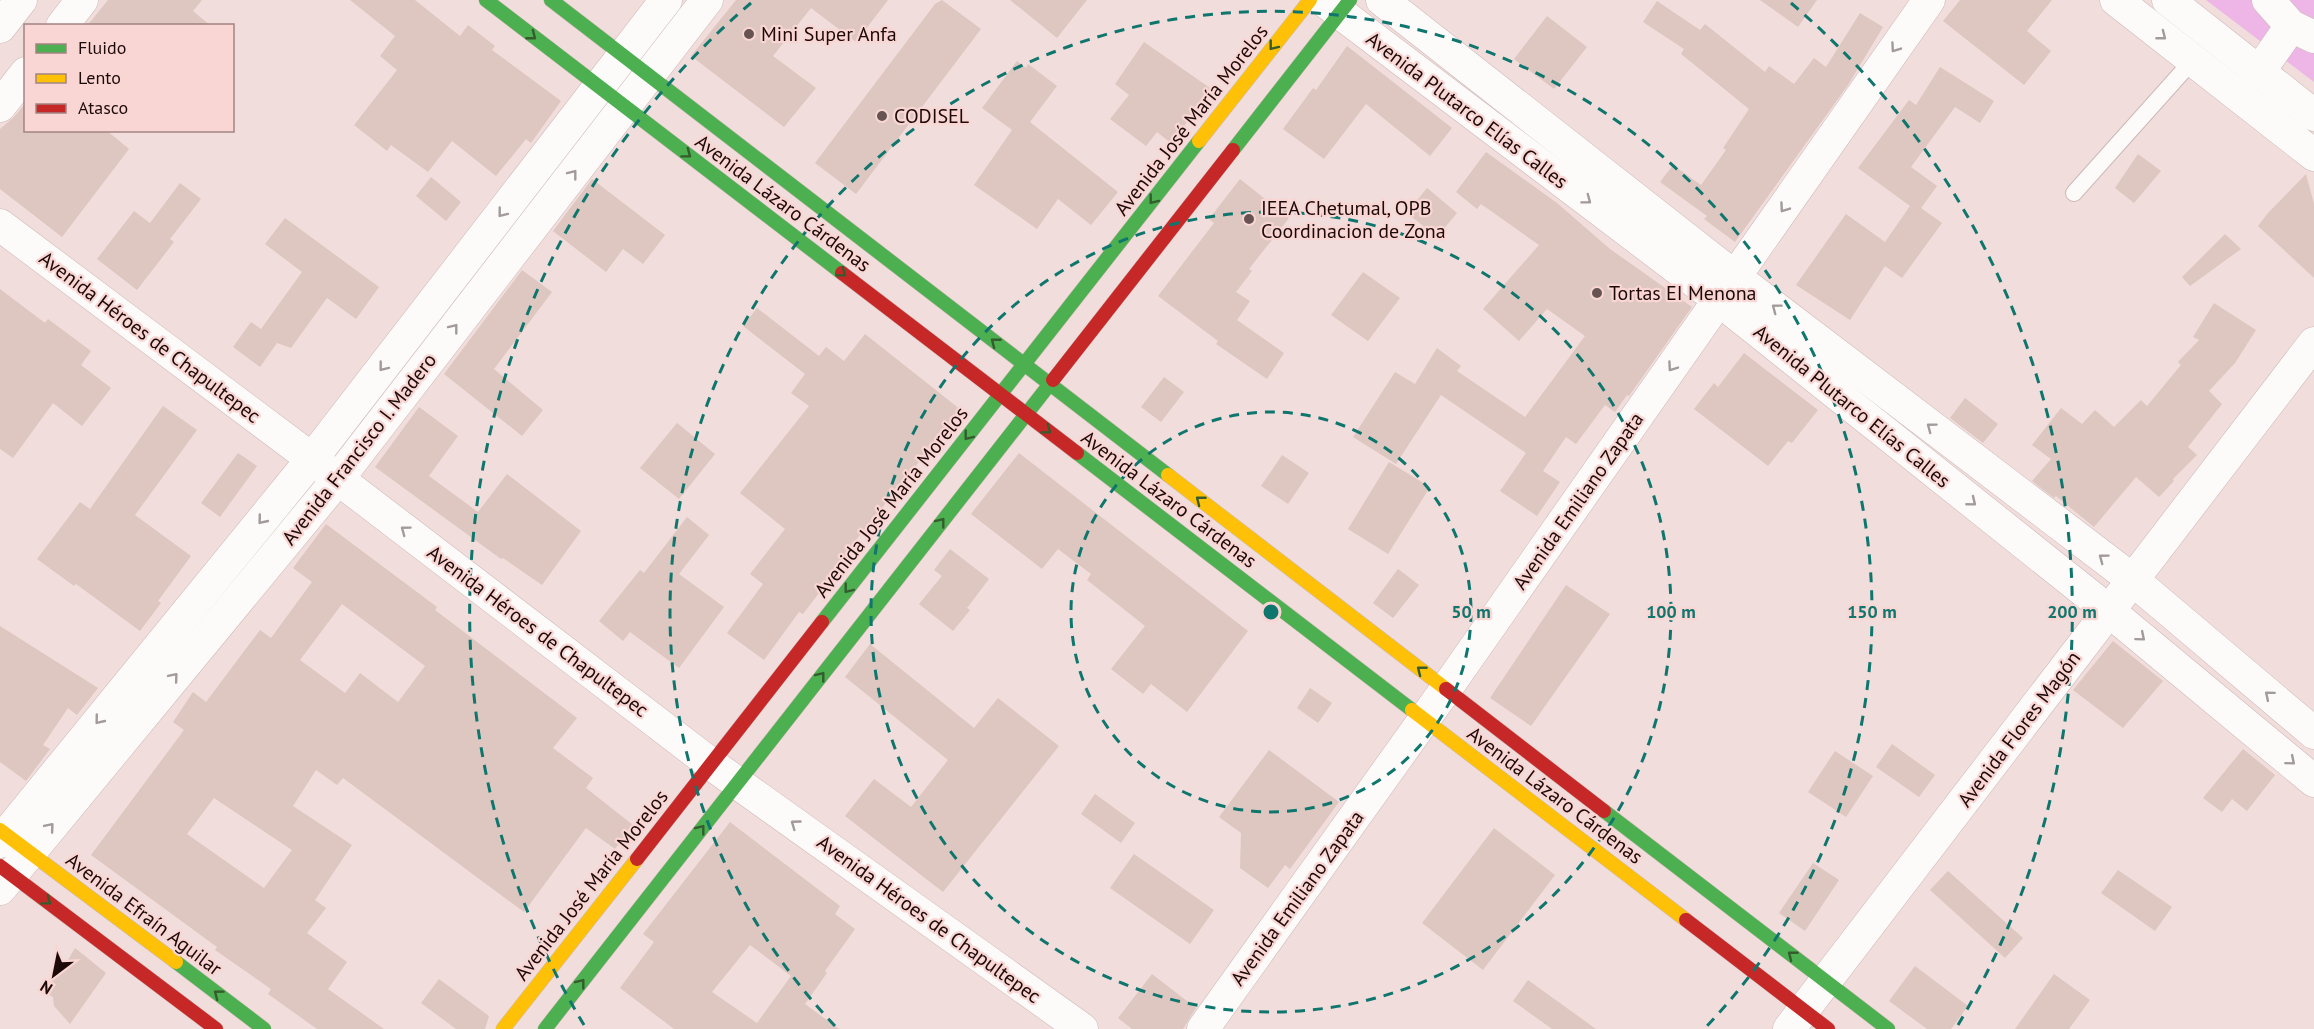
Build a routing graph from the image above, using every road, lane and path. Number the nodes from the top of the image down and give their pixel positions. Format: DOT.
graph roads {
  1 [pos="21,0"];
  2 [pos="82,0"];
  3 [pos="486,0"];
  4 [pos="550,0"];
  5 [pos="666,0"];
  6 [pos="707,0"];
  7 [pos="1310,0"];
  8 [pos="1382,0"];
  9 [pos="1929,0"];
  10 [pos="2116,0"];
  11 [pos="2168,0"];
  12 [pos="2268,0"];
  13 [pos="1337,4"];
  14 [pos="64,24"];
  15 [pos="0,27"];
  16 [pos="2303,31"];
  17 [pos="623,56"];
  18 [pos="2193,60"];
  19 [pos="2259,72"];
  20 [pos="648,75"];
  21 [pos="24,76"];
  22 [pos="598,86"];
  23 [pos="0,106"];
  24 [pos="625,106"];
  25 [pos="2314,115"];
  26 [pos="2314,155"];
  27 [pos="2074,193"];
  28 [pos="0,225"];
  29 [pos="1727,289"];
  30 [pos="2314,343"];
  31 [pos="1024,364"];
  32 [pos="1050,384"];
  33 [pos="1000,394"];
  34 [pos="1026,414"];
  35 [pos="312,459"];
  36 [pos="338,479"];
  37 [pos="2133,580"];
  38 [pos="2109,611"];
  39 [pos="1446,689"];
  40 [pos="1425,720"];
  41 [pos="2314,733"];
  42 [pos="711,764"];
  43 [pos="2314,780"];
  44 [pos="738,782"];
  45 [pos="7,855"];
  46 [pos="1826,981"];
  47 [pos="1796,1020"];
  48 [pos="216,1029"];
  49 [pos="264,1029"];
  50 [pos="503,1029"];
  51 [pos="545,1029"];
  52 [pos="1082,1029"];
  53 [pos="1203,1029"];
  54 [pos="1828,1029"];
  55 [pos="1888,1029"];
  1 -- 15 [label="street"];
  2 -- 14 [label="street"];
  3 -- 22 [label="main road, Avenida Lázaro Cárdenas, one-way"];
  4 -- 17 [label="main road, Avenida Lázaro Cárdenas"];
  5 -- 17 [label="street, Avenida Francisco I. Madero"];
  6 -- 20 [label="street, Avenida Francisco I. Madero"];
  7 -- 31 [label="main road, Avenida José María Morelos, one-way"];
  8 -- 29 [label="street, Avenida Plutarco Elías Calles"];
  9 -- 29 [label="street, Avenida Emiliano Zapata, one-way"];
  10 -- 18 [label="street, one-way"];
  11 -- 19 [label="street"];
  12 -- 16 [label="street"];
  13 -- 29 [label="street, Avenida Plutarco Elías Calles, one-way"];
  13 -- 32 [label="main road"];
  16 -- 19 [label="street"];
  17 -- 20 [label="main road, Avenida Lázaro Cárdenas"];
  17 -- 22 [label="street, Avenida Francisco I. Madero"];
  18 -- 26 [label="street"];
  18 -- 27 [label="lane"];
  19 -- 25 [label="street"];
  20 -- 24 [label="street, Avenida Francisco I. Madero"];
  31 -- 20 [label="main road, Avenida Lázaro Cárdenas, one-way"];
  21 -- 23 [label="street"];
  22 -- 24 [label="main road, Avenida Lázaro Cárdenas"];
  22 -- 35 [label="street, Avenida Francisco I. Madero, one-way"];
  24 -- 33 [label="main road, Avenida Lázaro Cárdenas, one-way"];
  36 -- 24 [label="street, Avenida Francisco I. Madero, one-way"];
  28 -- 35 [label="street, Avenida Héroes de Chapultepec"];
  37 -- 29 [label="street, Avenida Plutarco Elías Calles, one-way"];
  29 -- 38 [label="street, Avenida Plutarco Elías Calles, one-way"];
  29 -- 39 [label="street, Avenida Emiliano Zapata, one-way"];
  30 -- 37 [label="street, Avenida Flores Magón"];
  31 -- 32 [label="main road, Avenida Lázaro Cárdenas"];
  31 -- 33 [label="main road, Avenida José María Morelos"];
  32 -- 34 [label="main road"];
  39 -- 32 [label="main road, Avenida Lázaro Cárdenas, one-way"];
  33 -- 34 [label="main road, Avenida Lázaro Cárdenas"];
  33 -- 42 [label="main road, Avenida José María Morelos, one-way"];
  34 -- 40 [label="main road, Avenida Lázaro Cárdenas, one-way"];
  44 -- 34 [label="main road, one-way"];
  35 -- 36 [label="street, Avenida Héroes de Chapultepec"];
  35 -- 45 [label="street, Avenida Francisco I. Madero, one-way"];
  42 -- 36 [label="street, Avenida Héroes de Chapultepec, one-way"];
  45 -- 36 [label="street, Avenida Francisco I. Madero, one-way"];
  37 -- 38 [label="street, Avenida Flores Magón"];
  41 -- 37 [label="street, Avenida Plutarco Elías Calles, one-way"];
  38 -- 43 [label="street, Avenida Plutarco Elías Calles, one-way"];
  38 -- 46 [label="street, Avenida Flores Magón"];
  39 -- 40 [label="street, Avenida Emiliano Zapata"];
  46 -- 39 [label="main road, Avenida Lázaro Cárdenas, one-way"];
  40 -- 47 [label="main road, Avenida Lázaro Cárdenas"];
  40 -- 53 [label="street, Avenida Emiliano Zapata"];
  42 -- 44 [label="street, Avenida Héroes de Chapultepec"];
  42 -- 50 [label="main road, Avenida José María Morelos"];
  51 -- 44 [label="main road, one-way"];
  52 -- 44 [label="street, Avenida Héroes de Chapultepec, one-way"];
  45 -- 48 [label="main road, one-way"];
  49 -- 45 [label="main road, Avenida Efraín Aguilar, one-way"];
  46 -- 47 [label="street, Avenida Flores Magón"];
  46 -- 55 [label="main road, Avenida Lázaro Cárdenas"];
  47 -- 54 [label="main road, Avenida Lázaro Cárdenas"];
}
